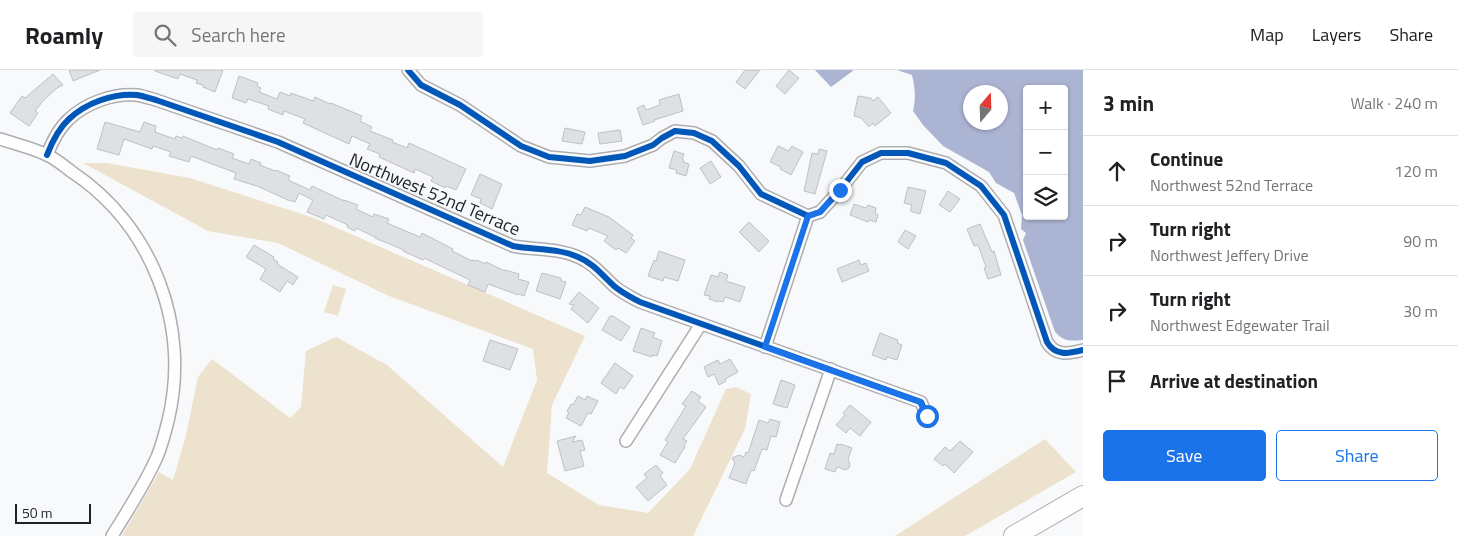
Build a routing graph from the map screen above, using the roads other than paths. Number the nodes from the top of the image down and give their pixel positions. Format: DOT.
graph roads {
  1 [pos="408,70"];
  2 [pos="0,139"];
  3 [pos="47,155"];
  4 [pos="808,216"];
  5 [pos="701,324"];
  6 [pos="765,347"];
  7 [pos="1083,350"];
  8 [pos="830,369"];
  9 [pos="927,416"];
  10 [pos="626,441"];
  11 [pos="1083,496"];
  12 [pos="786,500"];
  13 [pos="112,536"];
  14 [pos="1014,536"];
  1 -- 4 [label="street"];
  2 -- 3 [label="street"];
  3 -- 5 [label="street, Northwest 52nd Terrace"];
  3 -- 13 [label="street"];
  4 -- 6 [label="street"];
  4 -- 7 [label="street"];
  5 -- 6 [label="street, Northwest 52nd Terrace"];
  5 -- 10 [label="street"];
  6 -- 8 [label="street, Northwest 52nd Terrace"];
  8 -- 9 [label="street, Northwest 52nd Terrace"];
  8 -- 12 [label="street"];
  11 -- 14 [label="highway"];
}
